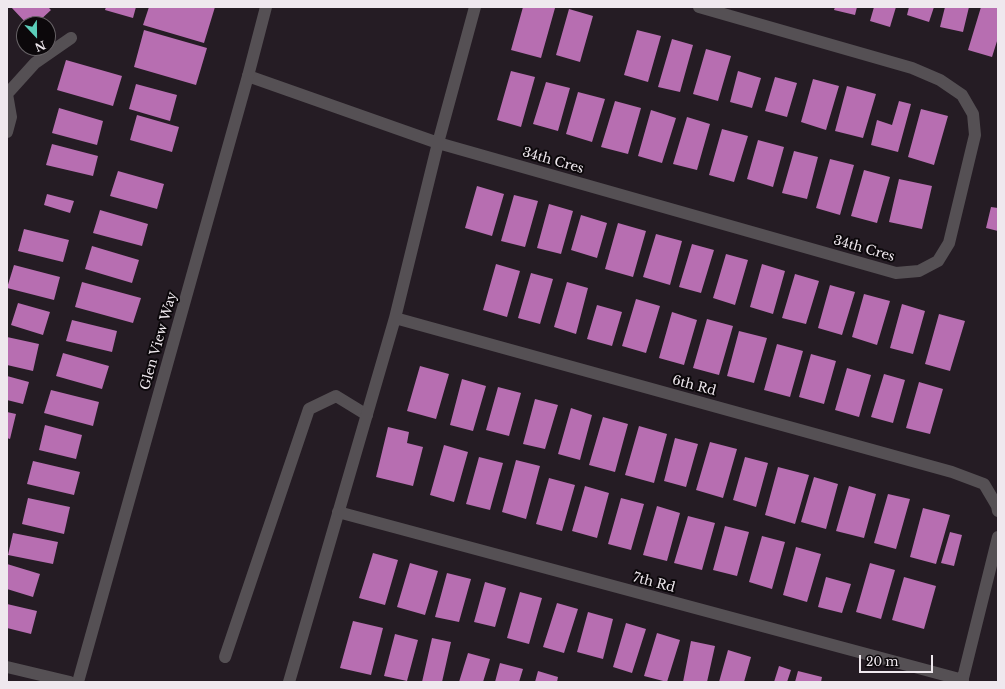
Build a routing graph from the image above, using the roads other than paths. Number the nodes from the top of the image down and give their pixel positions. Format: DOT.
graph roads {
  1 [pos="266,7"];
  2 [pos="475,7"];
  3 [pos="699,7"];
  4 [pos="71,38"];
  5 [pos="248,76"];
  6 [pos="7,94"];
  7 [pos="7,132"];
  8 [pos="438,143"];
  9 [pos="395,318"];
  10 [pos="367,415"];
  11 [pos="998,511"];
  12 [pos="338,512"];
  13 [pos="998,537"];
  14 [pos="225,657"];
  15 [pos="7,666"];
  16 [pos="963,681"];
  17 [pos="70,682"];
  18 [pos="78,682"];
  19 [pos="289,682"];
  1 -- 5 [label="street, Glen View Way"];
  2 -- 8 [label="street"];
  3 -- 8 [label="street, 34th Cres"];
  4 -- 6 [label="street"];
  5 -- 8 [label="street, 34th Cres"];
  5 -- 18 [label="street, Glen View Way"];
  6 -- 7 [label="street"];
  8 -- 9 [label="street"];
  9 -- 10 [label="street"];
  9 -- 11 [label="street, 6th Rd"];
  10 -- 12 [label="street"];
  10 -- 14 [label="street"];
  12 -- 16 [label="street, 7th Rd"];
  12 -- 19 [label="street"];
  13 -- 16 [label="street"];
  15 -- 17 [label="street"];
}
